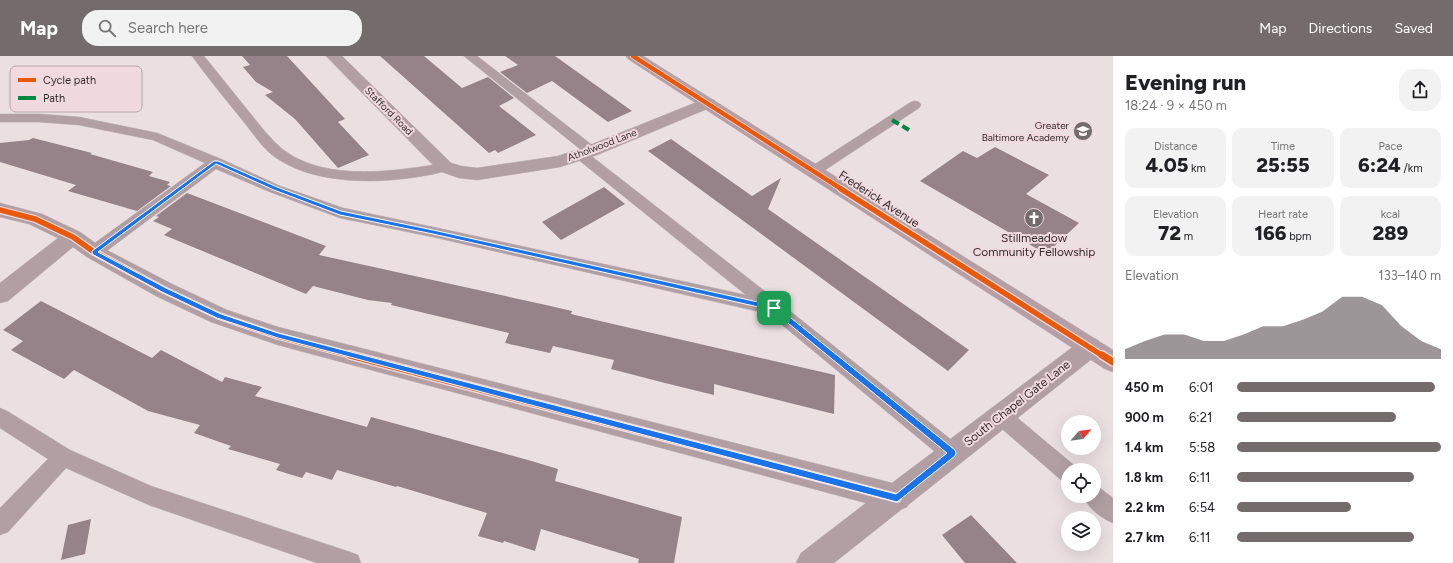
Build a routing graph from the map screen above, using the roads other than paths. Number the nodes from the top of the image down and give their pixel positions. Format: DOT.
graph roads {
  1 [pos="198,56"];
  2 [pos="333,56"];
  3 [pos="470,56"];
  4 [pos="633,56"];
  5 [pos="708,103"];
  6 [pos="915,105"];
  7 [pos="0,118"];
  8 [pos="586,152"];
  9 [pos="216,162"];
  10 [pos="445,167"];
  11 [pos="814,171"];
  12 [pos="0,210"];
  13 [pos="73,237"];
  14 [pos="94,252"];
  15 [pos="0,295"];
  16 [pos="774,308"];
  17 [pos="1090,347"];
  18 [pos="1113,362"];
  19 [pos="1001,416"];
  20 [pos="0,417"];
  21 [pos="952,453"];
  22 [pos="63,457"];
  23 [pos="1061,467"];
  24 [pos="897,498"];
  25 [pos="1101,502"];
  26 [pos="1113,512"];
  27 [pos="0,524"];
  28 [pos="350,563"];
  29 [pos="811,563"];
  1 -- 10 [label="lane"];
  2 -- 10 [label="street, Stafford Road"];
  3 -- 8 [label="lane"];
  4 -- 5 [label="main road, Frederick Avenue"];
  5 -- 8 [label="street, Atholwood Lane"];
  5 -- 11 [label="main road, Frederick Avenue"];
  6 -- 11 [label="lane"];
  7 -- 9 [label="lane"];
  8 -- 10 [label="street, Atholwood Lane"];
  8 -- 16 [label="lane"];
  9 -- 14 [label="lane"];
  9 -- 16 [label="lane"];
  11 -- 17 [label="main road, Frederick Avenue"];
  12 -- 13 [label="street"];
  13 -- 14 [label="street"];
  13 -- 15 [label="street"];
  14 -- 24 [label="street"];
  16 -- 21 [label="lane"];
  17 -- 18 [label="main road, Frederick Avenue"];
  17 -- 19 [label="street, South Chapel Gate Lane"];
  19 -- 21 [label="street, South Chapel Gate Lane"];
  19 -- 23 [label="lane"];
  20 -- 22 [label="lane"];
  21 -- 24 [label="street, South Chapel Gate Lane"];
  22 -- 27 [label="lane"];
  22 -- 28 [label="lane"];
  24 -- 29 [label="street, South Chapel Gate Lane"];
  25 -- 26 [label="lane"];
}
